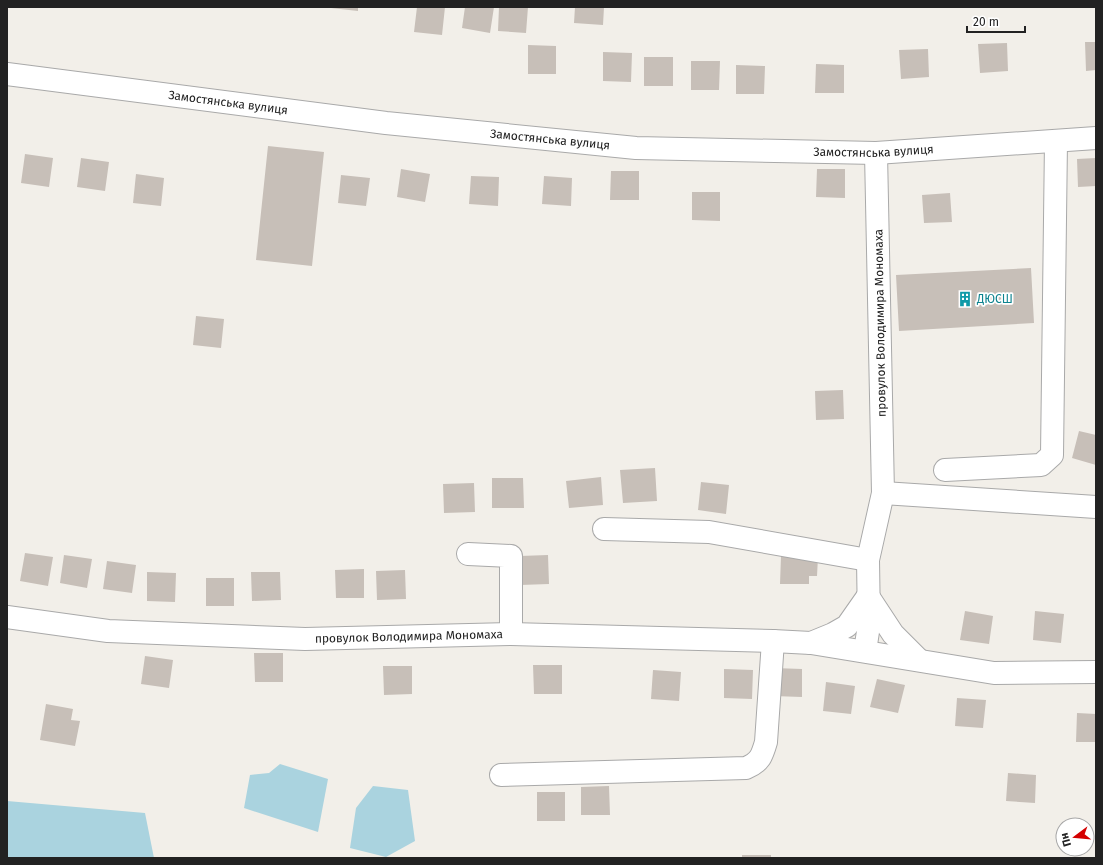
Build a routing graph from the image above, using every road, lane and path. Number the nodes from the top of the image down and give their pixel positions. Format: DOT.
graph roads {
  1 [pos="7,74"];
  2 [pos="1096,138"];
  3 [pos="1056,142"];
  4 [pos="876,153"];
  5 [pos="945,470"];
  6 [pos="883,493"];
  7 [pos="1096,507"];
  8 [pos="604,528"];
  9 [pos="468,554"];
  10 [pos="868,560"];
  11 [pos="868,596"];
  12 [pos="7,617"];
  13 [pos="511,634"];
  14 [pos="773,641"];
  15 [pos="811,643"];
  16 [pos="865,651"];
  17 [pos="919,660"];
  18 [pos="1096,672"];
  19 [pos="501,775"];
  1 -- 4 [label="street, Замостянська вулиця"];
  2 -- 3 [label="street, Замостянська вулиця"];
  3 -- 4 [label="street, Замостянська вулиця"];
  3 -- 5 [label="street"];
  4 -- 6 [label="street, провулок Володимира Мономаха"];
  6 -- 7 [label="street"];
  6 -- 10 [label="street, провулок Володимира Мономаха"];
  8 -- 10 [label="street"];
  9 -- 13 [label="street"];
  10 -- 11 [label="street, провулок Володимира Мономаха"];
  11 -- 15 [label="street, провулок Володимира Мономаха"];
  11 -- 16 [label="street, провулок Володимира Мономаха"];
  11 -- 17 [label="street"];
  12 -- 13 [label="street, провулок Володимира Мономаха"];
  13 -- 14 [label="street, провулок Володимира Мономаха"];
  14 -- 15 [label="street, провулок Володимира Мономаха"];
  14 -- 19 [label="street"];
  15 -- 16 [label="street, провулок Володимира Мономаха"];
  16 -- 17 [label="street, провулок Володимира Мономаха"];
  17 -- 18 [label="street, провулок Володимира Мономаха"];
}
